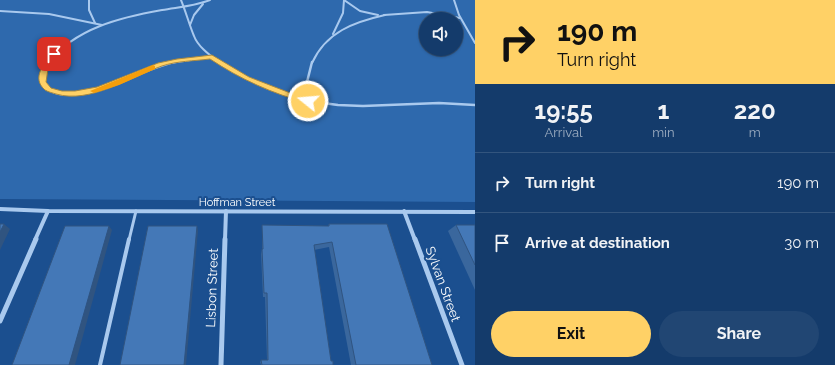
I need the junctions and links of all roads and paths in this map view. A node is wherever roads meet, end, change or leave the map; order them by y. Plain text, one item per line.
1 (89, 0) edge
2 (181, 0) edge
3 (210, 0) edge
4 (344, 0) edge
5 (454, 0) edge
6 (206, 2) junction
7 (183, 7) junction
8 (0, 11) edge
9 (458, 12) edge
10 (419, 13) edge
11 (385, 15) junction
12 (463, 22) edge
13 (95, 23) junction
14 (102, 25) junction
15 (190, 26) junction
16 (329, 38) junction
17 (475, 43) edge
18 (212, 57) junction
19 (308, 101) junction
20 (475, 105) edge
21 (0, 209) edge
22 (48, 211) junction
23 (136, 211) junction
24 (226, 211) junction
25 (404, 211) junction
26 (475, 212) edge
27 (0, 321) edge
28 (100, 365) edge
29 (221, 365) edge
30 (462, 365) edge

1 - 13 lane
2 - 7 lane
3 - 6 lane
4 - 11 lane
4 - 16 lane
5 - 9 lane
6 - 7 lane
6 - 15 lane
7 - 14 lane
7 - 15 lane
8 - 13 lane
10 - 11 lane
11 - 16 lane
12 - 17 lane
13 - 14 lane
14 - 18 lane
15 - 18 lane
16 - 19 lane
18 - 19 lane
19 - 20 lane
21 - 22 street, Hoffman Street
22 - 23 street, Hoffman Street
22 - 27 street
23 - 24 street, Hoffman Street
23 - 28 lane
24 - 25 street, Hoffman Street
24 - 29 street, Lisbon Street
25 - 26 street, Hoffman Street
25 - 30 street, Sylvan Street

